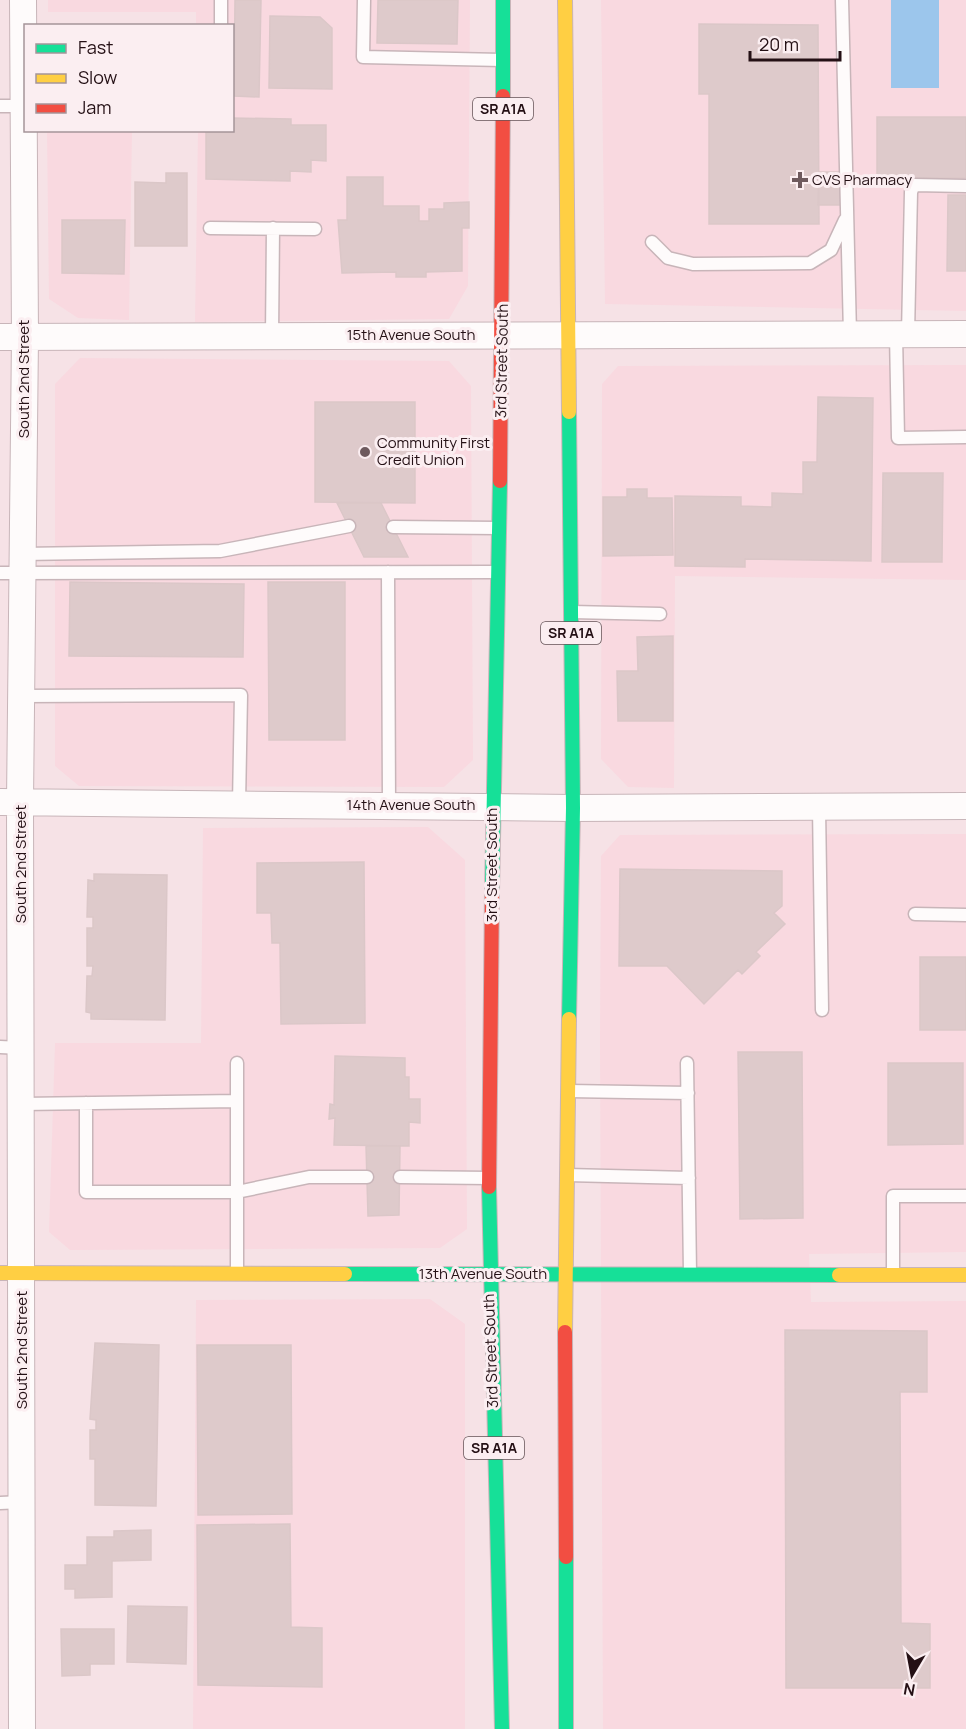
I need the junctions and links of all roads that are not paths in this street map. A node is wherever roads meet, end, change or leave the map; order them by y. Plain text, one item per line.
1 (23, 0) edge
2 (221, 0) edge
3 (364, 0) edge
4 (503, 0) edge
5 (565, 0) edge
6 (842, 0) edge
7 (221, 24) edge
8 (503, 60) junction
9 (12, 106) edge
10 (966, 186) edge
11 (847, 215) junction
12 (210, 228) dead end
13 (273, 228) junction
14 (315, 229) dead end
15 (652, 242) dead end
16 (850, 334) junction
17 (902, 334) junction
18 (966, 334) edge
19 (503, 335) junction
20 (568, 335) junction
21 (272, 336) junction
22 (12, 337) edge
23 (966, 438) edge
24 (349, 526) dead end
25 (393, 527) dead end
26 (499, 528) junction
27 (15, 566) edge
28 (388, 572) junction
29 (498, 572) junction
30 (571, 612) junction
31 (660, 614) dead end
32 (21, 696) junction
33 (10, 801) edge
34 (239, 804) junction
35 (388, 805) junction
36 (493, 806) junction
37 (966, 806) edge
38 (819, 807) junction
39 (573, 808) junction
40 (915, 914) dead end
41 (966, 915) edge
42 (822, 1010) dead end
43 (11, 1047) edge
44 (237, 1063) dead end
45 (687, 1063) dead end
46 (568, 1091) junction
47 (688, 1093) junction
48 (237, 1101) junction
49 (86, 1103) junction
50 (22, 1104) junction
51 (567, 1175) junction
52 (367, 1177) dead end
53 (400, 1177) dead end
54 (490, 1178) junction
55 (689, 1178) junction
56 (237, 1192) junction
57 (966, 1196) edge
58 (237, 1273) junction
59 (11, 1274) edge
60 (489, 1274) junction
61 (565, 1274) junction
62 (690, 1274) junction
63 (893, 1274) junction
64 (966, 1275) edge
65 (11, 1503) edge
66 (22, 1729) edge
67 (502, 1729) edge
68 (566, 1729) edge

1 - 9 street, South 2nd Street
2 - 7 lane
3 - 8 lane
4 - 8 main road, 3rd Street South / SR A1A
5 - 20 main road, SR A1A
6 - 11 lane
8 - 19 main road, 3rd Street South / SR A1A
9 - 22 street, South 2nd Street
10 - 17 lane
11 - 15 lane
11 - 16 lane
12 - 13 lane
13 - 14 lane
13 - 21 lane
16 - 17 street, 15th Avenue South
16 - 20 street, 15th Avenue South
17 - 18 street, 15th Avenue South
17 - 23 lane
19 - 20 street, 15th Avenue South
19 - 21 street, 15th Avenue South
19 - 26 main road, 3rd Street South / SR A1A
20 - 30 main road, SR A1A
21 - 22 street, 15th Avenue South
22 - 27 street, South 2nd Street
24 - 27 lane
25 - 26 lane
26 - 29 main road, 3rd Street South / SR A1A
27 - 28 lane
27 - 32 street, South 2nd Street
28 - 29 lane
28 - 35 lane
29 - 36 main road, 3rd Street South / SR A1A
30 - 31 lane
30 - 39 main road, SR A1A
32 - 33 street, South 2nd Street
32 - 34 lane
33 - 34 street, 14th Avenue South
33 - 43 street, South 2nd Street
34 - 35 street, 14th Avenue South
35 - 36 street, 14th Avenue South
36 - 39 street, 14th Avenue South
36 - 54 main road, 3rd Street South / SR A1A
37 - 38 street, 14th Avenue South
38 - 39 street, 14th Avenue South
38 - 42 lane
39 - 46 main road, SR A1A
40 - 41 lane
43 - 50 street, South 2nd Street
44 - 48 lane
45 - 47 lane
46 - 47 lane
46 - 51 main road, SR A1A
47 - 55 lane
48 - 49 lane
48 - 56 lane
49 - 50 lane
49 - 56 lane
50 - 59 street, South 2nd Street
51 - 55 lane
51 - 61 main road, SR A1A
52 - 56 lane
53 - 54 lane
54 - 60 main road, 3rd Street South / SR A1A
55 - 62 lane
56 - 58 lane
57 - 63 lane
58 - 59 main road, 13th Avenue South
58 - 60 main road, 13th Avenue South
59 - 65 street, South 2nd Street
60 - 61 main road, 13th Avenue South
60 - 67 main road, 3rd Street South / SR A1A
61 - 62 main road, 13th Avenue South
61 - 68 main road, SR A1A
62 - 63 main road, 13th Avenue South
63 - 64 main road, 13th Avenue South
65 - 66 street, South 2nd Street

